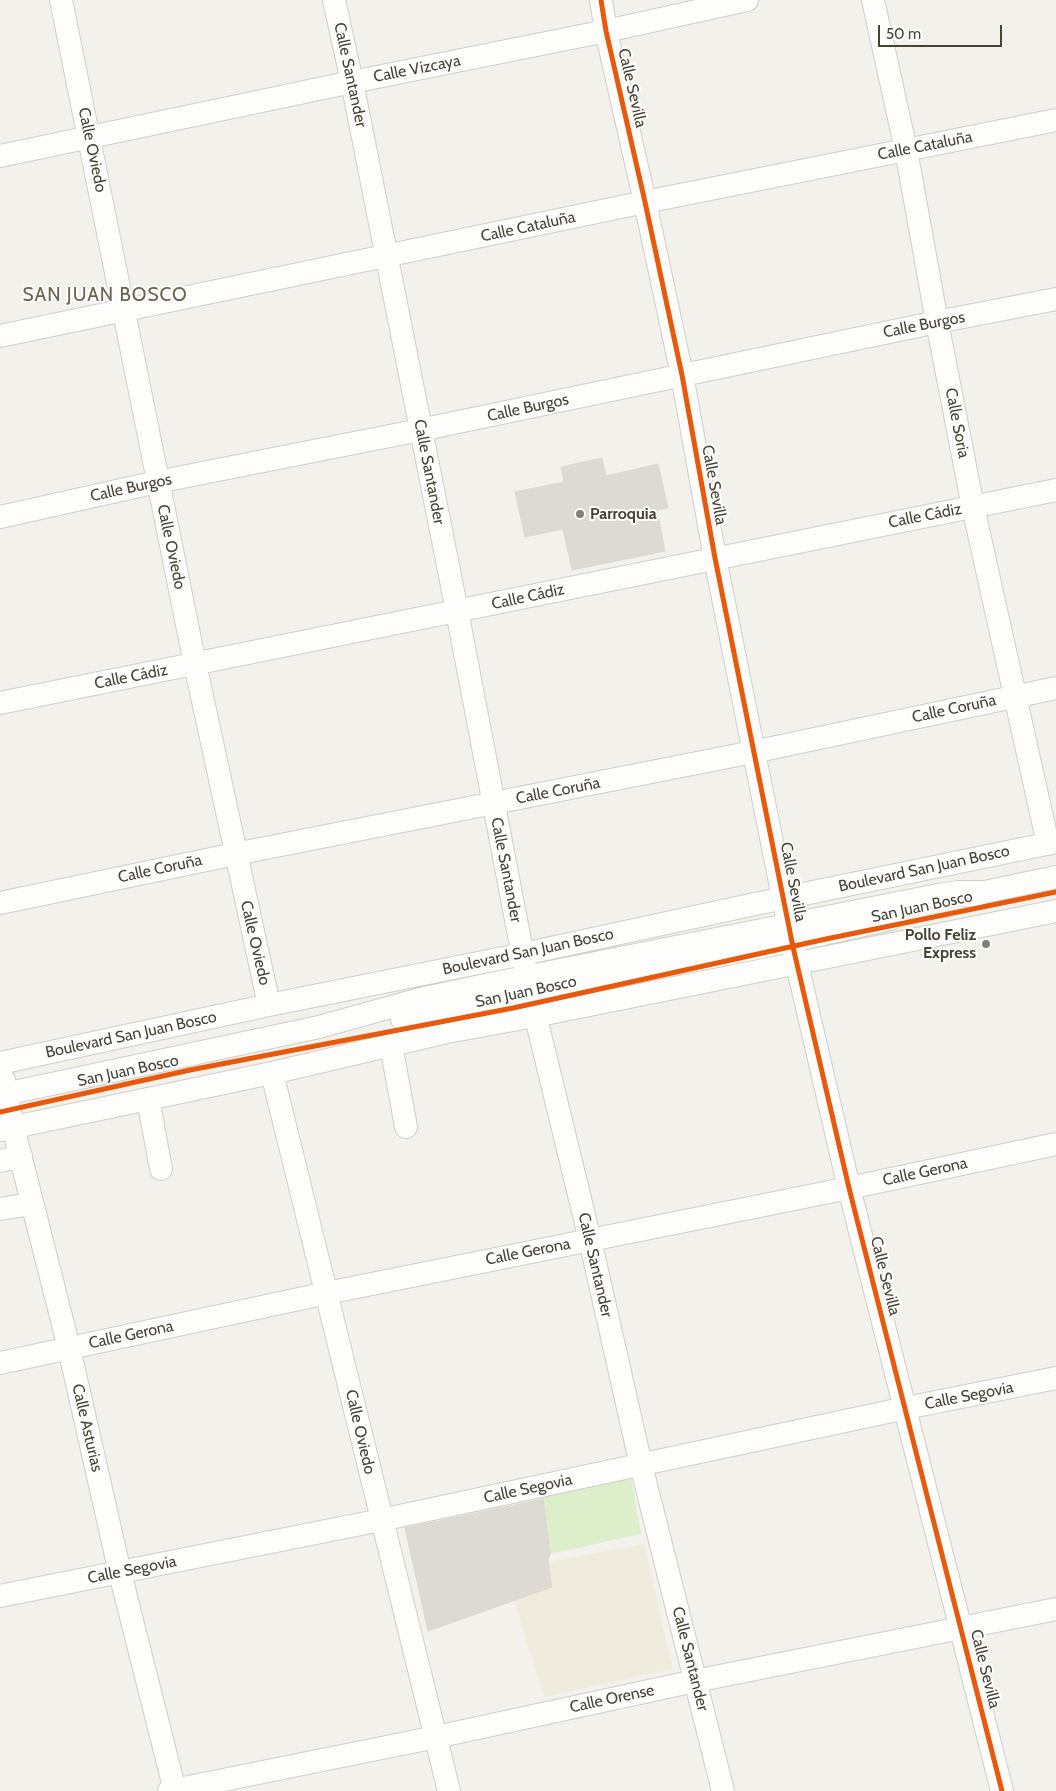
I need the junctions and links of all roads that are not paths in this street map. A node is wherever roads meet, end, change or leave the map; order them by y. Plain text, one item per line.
1 (61, 0) edge
2 (334, 0) edge
3 (601, 0) edge
4 (747, 0) edge
5 (873, 0) edge
6 (606, 31) junction
7 (352, 82) junction
8 (1056, 120) edge
9 (90, 138) junction
10 (906, 150) junction
11 (0, 156) edge
12 (645, 202) junction
13 (387, 257) junction
14 (1056, 299) edge
15 (124, 310) junction
16 (937, 322) junction
17 (0, 336) edge
18 (682, 375) junction
19 (420, 430) junction
20 (157, 482) junction
21 (1056, 490) edge
22 (974, 507) junction
23 (0, 517) edge
24 (715, 558) junction
25 (457, 611) junction
26 (194, 664) junction
27 (1056, 688) edge
28 (1016, 696) junction
29 (0, 703) edge
30 (753, 752) junction
31 (493, 804) junction
32 (1052, 843) edge
33 (235, 854) junction
34 (1056, 877) edge
35 (784, 898) junction
36 (0, 904) edge
37 (1056, 911) edge
38 (793, 943) junction
39 (523, 954) junction
40 (528, 985) junction
41 (269, 1005) junction
42 (535, 1016) junction
43 (391, 1045) junction
44 (0, 1063) edge
45 (272, 1073) junction
46 (3, 1095) edge
47 (148, 1099) junction
48 (406, 1126) dead end
49 (7, 1129) edge
50 (1056, 1144) edge
51 (10, 1159) edge
52 (161, 1168) dead end
53 (849, 1188) junction
54 (32, 1204) junction
55 (0, 1209) edge
56 (590, 1240) junction
57 (327, 1293) junction
58 (69, 1348) junction
59 (0, 1363) edge
60 (1056, 1378) edge
61 (906, 1408) junction
62 (641, 1465) junction
63 (381, 1520) junction
64 (120, 1573) junction
65 (0, 1596) edge
66 (1056, 1609) edge
67 (962, 1628) junction
68 (695, 1680) junction
69 (436, 1737) junction
70 (173, 1791) edge
71 (448, 1791) edge
72 (723, 1791) edge
73 (1002, 1791) edge

1 - 9 street, Calle Oviedo
2 - 7 street, Calle Santander
3 - 6 street, Calle Sevilla
4 - 6 street, Calle Vizcaya
5 - 10 street, Calle Soria
6 - 7 street, Calle Vizcaya
6 - 12 street, Calle Sevilla
7 - 9 street, Calle Vizcaya
7 - 13 street, Calle Santander
8 - 10 street, Calle Cataluña
9 - 11 street, Calle Vizcaya
9 - 15 street, Calle Oviedo
10 - 12 street, Calle Cataluña
10 - 16 street, Calle Soria
12 - 13 street, Calle Cataluña
12 - 18 street, Calle Sevilla
13 - 15 street, Calle Cataluña
13 - 19 street, Calle Santander
14 - 16 street, Calle Burgos
15 - 17 street, Calle Cataluña
15 - 20 street, Calle Oviedo
16 - 18 street, Calle Burgos
16 - 22 street, Calle Soria
18 - 19 street, Calle Burgos
18 - 24 street, Calle Sevilla
19 - 20 street, Calle Burgos
19 - 25 street, Calle Santander
20 - 23 street, Calle Burgos
20 - 26 street, Calle Oviedo
21 - 22 street, Calle Cádiz
22 - 24 street, Calle Cádiz
22 - 28 street, Calle Soria
24 - 25 street, Calle Cádiz
24 - 30 street, Calle Sevilla
25 - 26 street, Calle Cádiz
25 - 31 street, Calle Santander
26 - 29 street, Calle Cádiz
26 - 33 street, Calle Oviedo
27 - 28 street, Calle Coruña
28 - 30 street, Calle Coruña
28 - 32 street, Calle Soria
30 - 31 street, Calle Coruña
30 - 35 street, Calle Sevilla
31 - 33 street, Calle Coruña
31 - 39 street, Calle Santander
32 - 35 street, Boulevard San Juan Bosco
33 - 36 street, Calle Coruña
33 - 41 street, Calle Oviedo
34 - 38 street
35 - 38 street, Calle Sevilla
35 - 39 street, Boulevard San Juan Bosco
37 - 38 street
38 - 40 street
38 - 42 street
38 - 53 street, Calle Sevilla
39 - 40 street, Calle Santander
39 - 41 street, Boulevard San Juan Bosco
40 - 42 street, Calle Santander
40 - 46 street
41 - 44 street, Boulevard San Juan Bosco
42 - 43 street
42 - 56 street, Calle Santander
43 - 45 street
43 - 48 street
44 - 46 street, Calle Asturias
45 - 47 street
45 - 57 street, Calle Oviedo
46 - 49 street, Calle Asturias
47 - 49 street
47 - 52 street
49 - 51 street, Calle Asturias
50 - 53 street, Calle Gerona
51 - 54 street, Calle Asturias
53 - 56 street, Calle Gerona
53 - 61 street, Calle Sevilla
54 - 55 street
54 - 58 street, Calle Asturias
56 - 57 street, Calle Gerona
56 - 62 street, Calle Santander
57 - 58 street, Calle Gerona
57 - 63 street, Calle Oviedo
58 - 59 street, Calle Gerona
58 - 64 street, Calle Asturias
60 - 61 street, Calle Segovia
61 - 62 street, Calle Segovia
61 - 67 street, Calle Sevilla
62 - 63 street, Calle Segovia
62 - 68 street, Calle Santander
63 - 64 street, Calle Segovia
63 - 69 street, Calle Oviedo
64 - 65 street, Calle Segovia
64 - 70 street, Calle Asturias
66 - 67 street, Calle Orense
67 - 68 street, Calle Orense
67 - 73 street, Calle Sevilla
68 - 69 street, Calle Orense
68 - 72 street, Calle Santander
69 - 70 street, Calle Orense
69 - 71 street, Calle Oviedo

